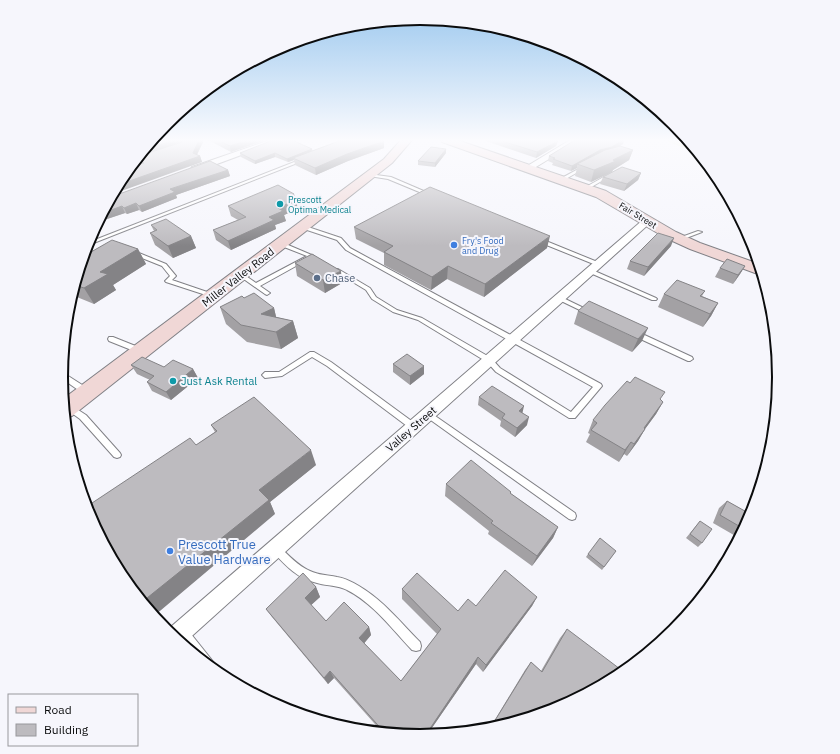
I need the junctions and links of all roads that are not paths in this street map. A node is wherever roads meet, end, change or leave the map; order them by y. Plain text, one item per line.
1 (265, 175) edge
2 (370, 175) edge
3 (371, 175) edge
4 (550, 175) edge
5 (569, 175) edge
6 (611, 175) edge
7 (562, 179) junction
8 (586, 188) junction
9 (436, 197) edge
10 (647, 221) junction
11 (303, 227) junction
12 (700, 232) dead end
13 (535, 238) edge
14 (679, 239) junction
15 (95, 242) edge
16 (280, 244) junction
17 (128, 251) edge
18 (311, 256) junction
19 (318, 260) edge
20 (754, 267) edge
21 (594, 268) junction
22 (336, 270) edge
23 (241, 275) junction
24 (256, 285) junction
25 (267, 293) dead end
26 (214, 296) junction
27 (560, 298) junction
28 (654, 299) dead end
29 (596, 315) edge
30 (632, 332) edge
31 (111, 339) dead end
32 (513, 339) junction
33 (142, 352) junction
34 (690, 359) dead end
35 (489, 360) junction
36 (265, 375) dead end
37 (68, 379) edge
38 (88, 393) junction
39 (70, 407) edge
40 (70, 410) edge
41 (428, 414) junction
42 (414, 427) junction
43 (117, 455) dead end
44 (572, 516) dead end
45 (275, 549) junction
46 (179, 633) edge
47 (416, 646) dead end

1 - 15 lane
2 - 11 main road, Miller Valley Road
3 - 9 lane
4 - 7 main road, Fair Street
5 - 7 lane
6 - 8 lane
7 - 8 main road, Fair Street
8 - 10 main road, Fair Street
10 - 14 main road, Fair Street
10 - 21 street, Valley Street
11 - 16 main road, Miller Valley Road
11 - 32 lane
12 - 14 lane
13 - 21 lane
14 - 20 main road, Fair Street
16 - 18 lane
16 - 23 main road, Miller Valley Road
17 - 26 lane
18 - 19 lane
18 - 24 lane
21 - 27 street, Valley Street
21 - 28 lane
22 - 35 lane
23 - 24 lane
23 - 26 main road, Miller Valley Road
24 - 25 lane
26 - 33 main road, Miller Valley Road
27 - 29 lane
27 - 32 street, Valley Street
30 - 34 lane
31 - 33 lane
32 - 35 street, Valley Street
32 - 35 lane
33 - 38 main road, Miller Valley Road
35 - 41 street, Valley Street
36 - 42 lane
37 - 38 lane
38 - 39 main road, Miller Valley Road
40 - 43 lane
41 - 42 street, Valley Street
41 - 44 lane
42 - 45 street, Valley Street
45 - 46 street, Valley Street
45 - 47 lane

